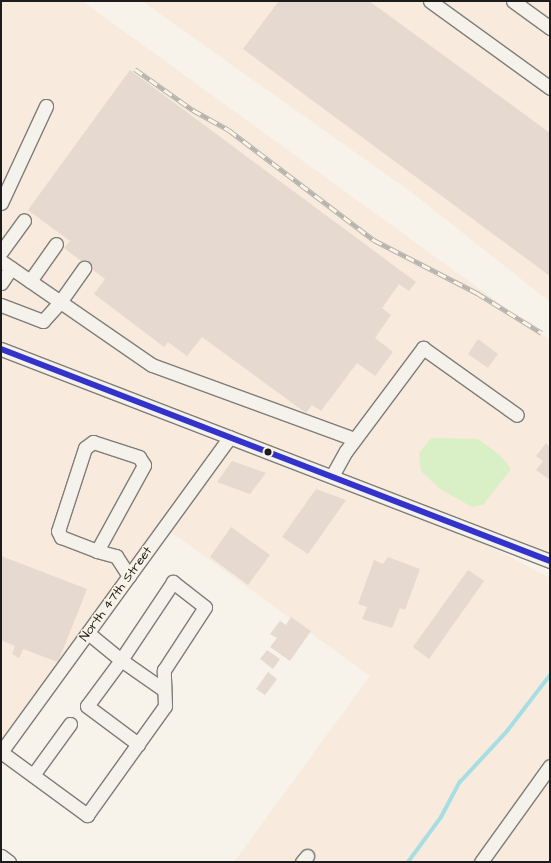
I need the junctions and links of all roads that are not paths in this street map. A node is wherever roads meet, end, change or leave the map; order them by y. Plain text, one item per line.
1 (430, 1) edge
2 (513, 1) edge
3 (550, 28) edge
4 (550, 88) edge
5 (46, 106) dead end
6 (1, 202) edge
7 (24, 220) dead end
8 (56, 244) dead end
9 (1, 252) edge
10 (6, 264) edge
11 (84, 268) dead end
12 (30, 281) junction
13 (1, 283) edge
14 (60, 302) junction
15 (1, 305) edge
16 (1, 349) edge
17 (517, 415) dead end
18 (230, 437) junction
19 (354, 439) junction
20 (332, 476) junction
21 (97, 550) junction
22 (550, 561) edge
23 (129, 576) junction
24 (88, 633) junction
25 (121, 660) junction
26 (164, 690) junction
27 (70, 724) dead end
28 (138, 744) junction
29 (1, 752) edge
30 (550, 766) edge
31 (33, 775) junction
32 (1, 856) edge
33 (9, 862) edge
34 (481, 862) edge

1 - 4 street
2 - 3 street
5 - 6 street
7 - 9 street
8 - 12 street
10 - 12 street
10 - 13 street
11 - 14 street
12 - 14 street
14 - 15 street
14 - 19 street
16 - 18 street
17 - 19 street
18 - 20 street
18 - 23 street, North 47th Street
19 - 20 street
20 - 22 street
21 - 21 street
21 - 23 street
23 - 24 street, North 47th Street
24 - 25 street
24 - 29 street, North 47th Street
25 - 26 street
25 - 26 street
25 - 28 street
26 - 28 street
27 - 31 street
28 - 31 street
29 - 31 street
30 - 34 street
32 - 33 street

